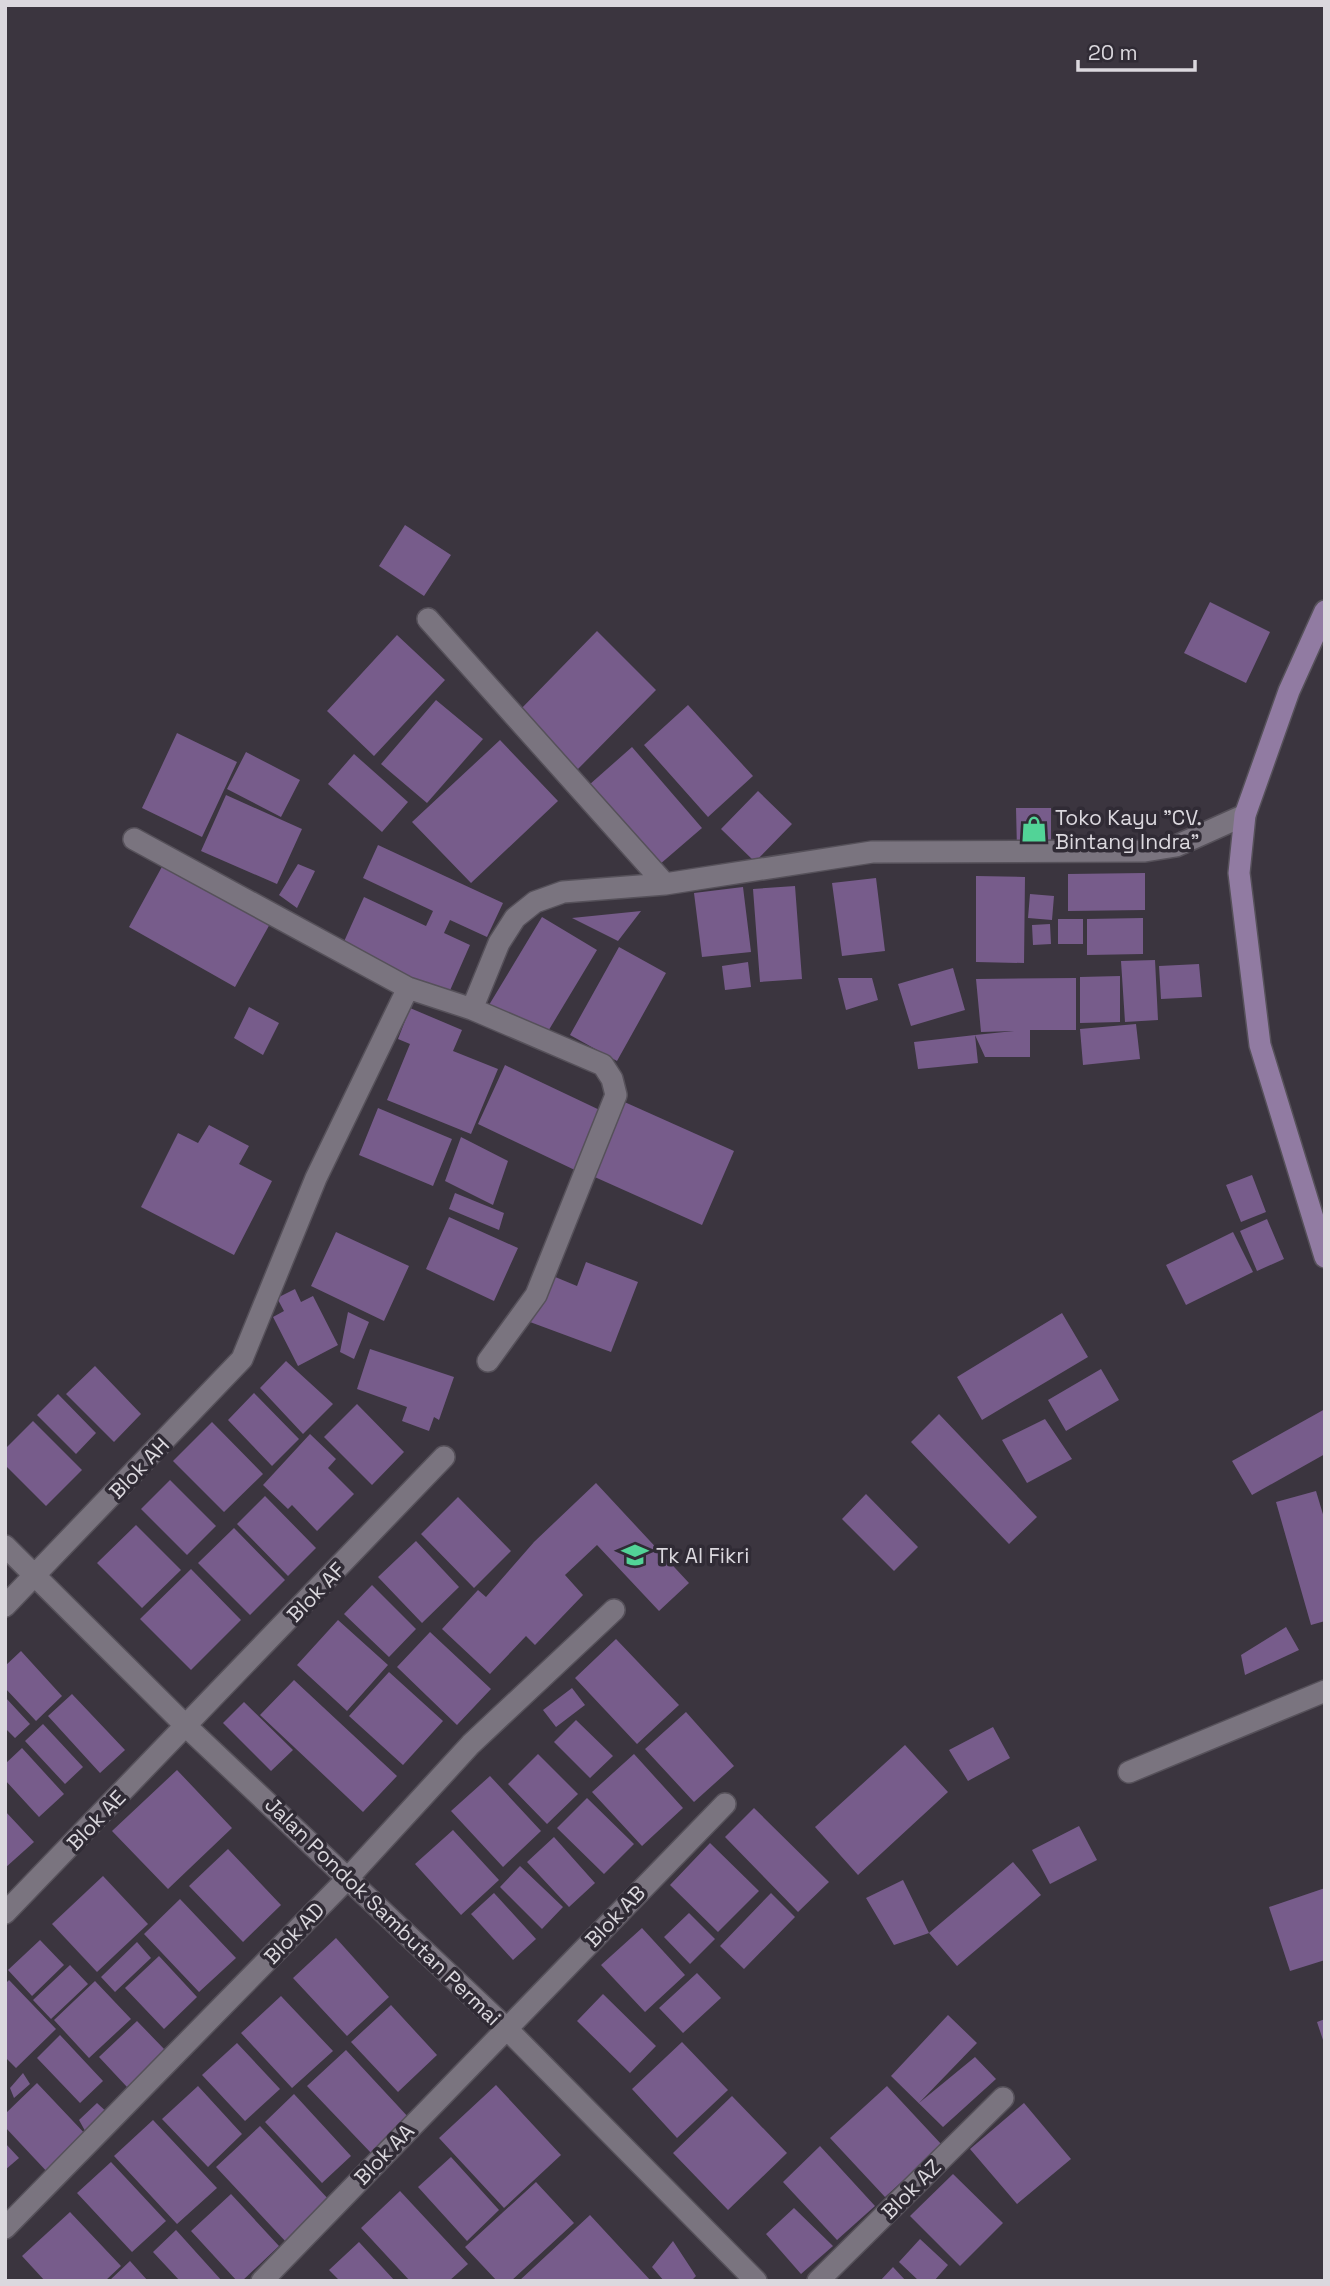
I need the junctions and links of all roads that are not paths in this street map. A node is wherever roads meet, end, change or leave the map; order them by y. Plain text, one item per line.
1 (1325, 611) edge
2 (428, 619) dead end
3 (1245, 816) junction
4 (134, 839) dead end
5 (665, 884) junction
6 (408, 988) junction
7 (472, 1009) junction
8 (1325, 1257) edge
9 (488, 1361) dead end
10 (444, 1458) dead end
11 (5, 1546) edge
12 (36, 1576) junction
13 (5, 1606) edge
14 (614, 1610) dead end
15 (1325, 1691) edge
16 (187, 1727) junction
17 (1129, 1772) dead end
18 (725, 1804) dead end
19 (348, 1878) junction
20 (5, 1913) edge
21 (506, 2028) junction
22 (1003, 2098) dead end
23 (5, 2228) edge
24 (262, 2281) edge
25 (756, 2281) edge
26 (818, 2281) edge

1 - 3 main road
2 - 5 street
3 - 5 street
3 - 8 main road
4 - 6 street
5 - 7 street
6 - 7 street
6 - 12 street, Blok AH
7 - 9 street
10 - 16 street, Blok AF
11 - 12 street, Jalan Pondok Sambutan Permai
12 - 13 street, Blok AH
12 - 16 street, Jalan Pondok Sambutan Permai
14 - 19 street, Blok AD
15 - 17 street
16 - 19 street, Jalan Pondok Sambutan Permai
16 - 20 street, Blok AE
18 - 21 street, Blok AB
19 - 21 street, Jalan Pondok Sambutan Permai
19 - 23 street, Blok AD
21 - 24 street, Blok AA
21 - 25 street, Jalan Pondok Sambutan Permai
22 - 26 street, Blok AZ

